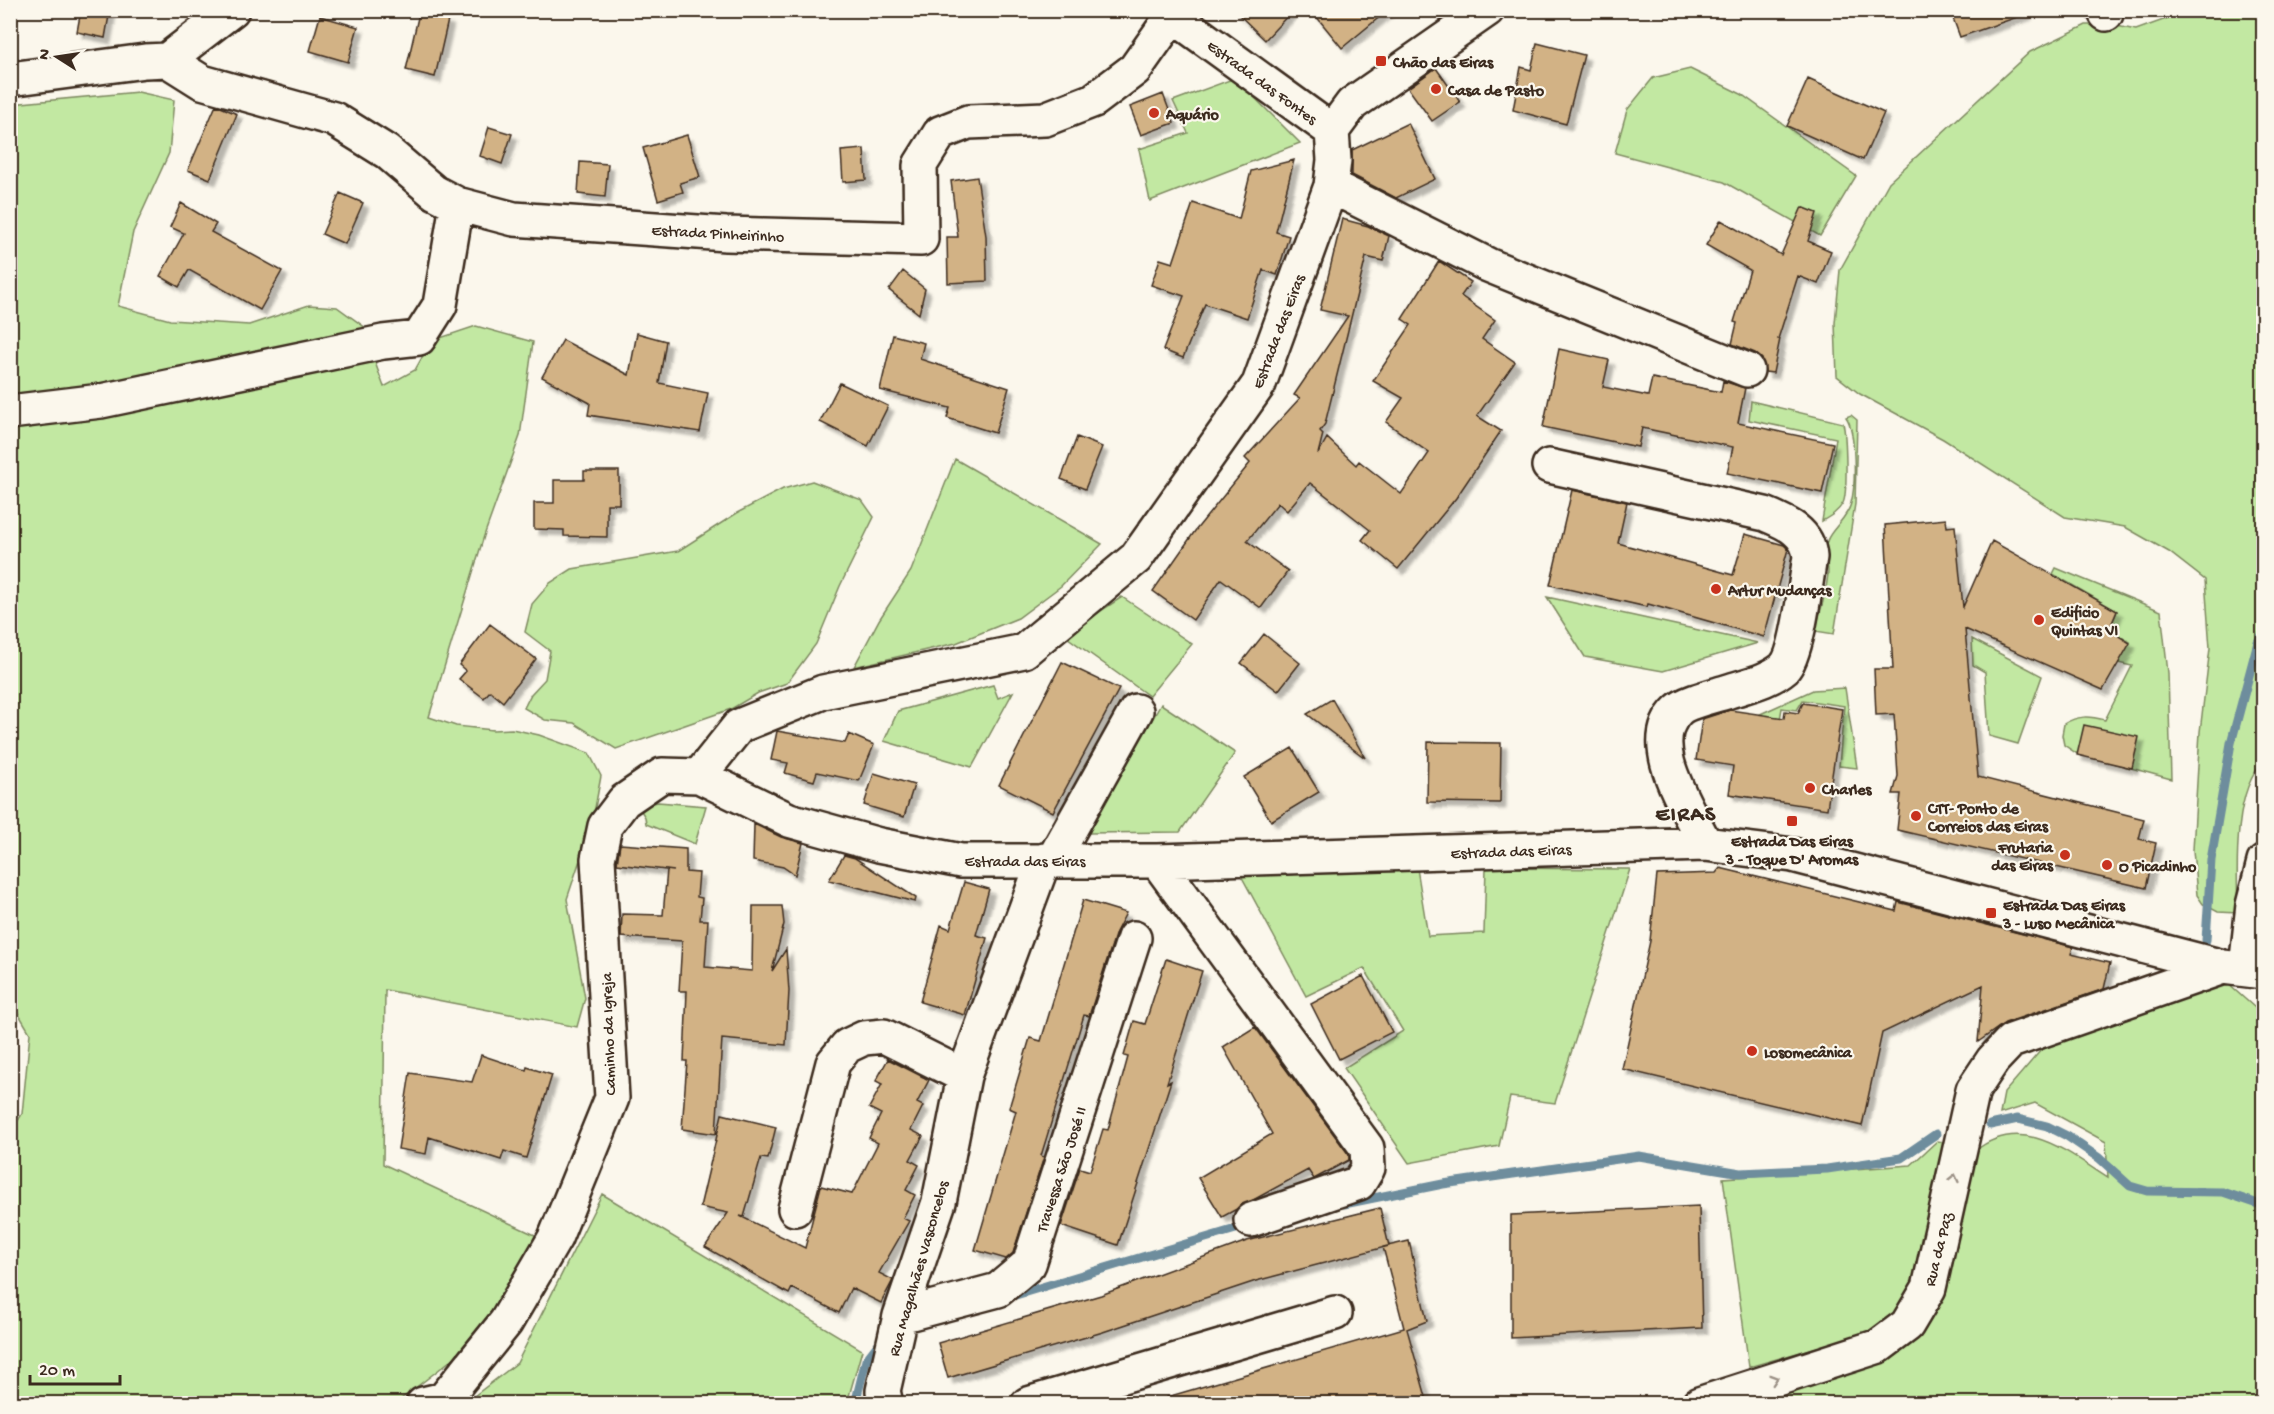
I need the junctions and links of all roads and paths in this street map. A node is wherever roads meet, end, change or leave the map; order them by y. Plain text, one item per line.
1 (232, 10) edge
2 (1487, 10) edge
3 (1169, 13) edge
4 (167, 60) junction
5 (10, 79) edge
6 (1332, 130) junction
7 (1331, 186) junction
8 (457, 204) junction
9 (1747, 370) dead end
10 (10, 412) edge
11 (1549, 466) dead end
12 (1136, 711) dead end
13 (699, 776) junction
14 (1706, 844) junction
15 (1048, 860) junction
16 (1157, 861) junction
17 (2264, 862) edge
18 (1134, 938) dead end
19 (2244, 969) edge
20 (964, 1076) junction
21 (795, 1209) dead end
22 (1251, 1220) dead end
23 (1335, 1313) dead end
24 (900, 1316) junction
25 (423, 1404) edge
26 (886, 1404) edge
27 (1028, 1404) edge
28 (1699, 1404) edge

1 - 4 street
2 - 6 street
3 - 6 street, Estrada das Fontes
3 - 8 street, Estrada Pinheirinho
4 - 5 street
4 - 8 street, Estrada Pinheirinho
6 - 7 street, Estrada das Eiras
7 - 9 street
7 - 13 street, Estrada das Eiras
8 - 10 street
11 - 14 street
12 - 15 street, Rua Magalhães Vasconcelos
13 - 15 street, Estrada das Eiras
13 - 25 street, Caminho da Igreja
14 - 16 street, Estrada das Eiras
14 - 19 street, Estrada das Eiras
15 - 16 street, Estrada das Eiras
15 - 20 street, Rua Magalhães Vasconcelos
16 - 22 street
17 - 19 street
18 - 24 street, Travessa São José II
28 -> 19 street, Rua da Paz
20 - 21 street
20 - 24 street, Rua Magalhães Vasconcelos
23 - 27 street
24 - 26 street, Rua Magalhães Vasconcelos

